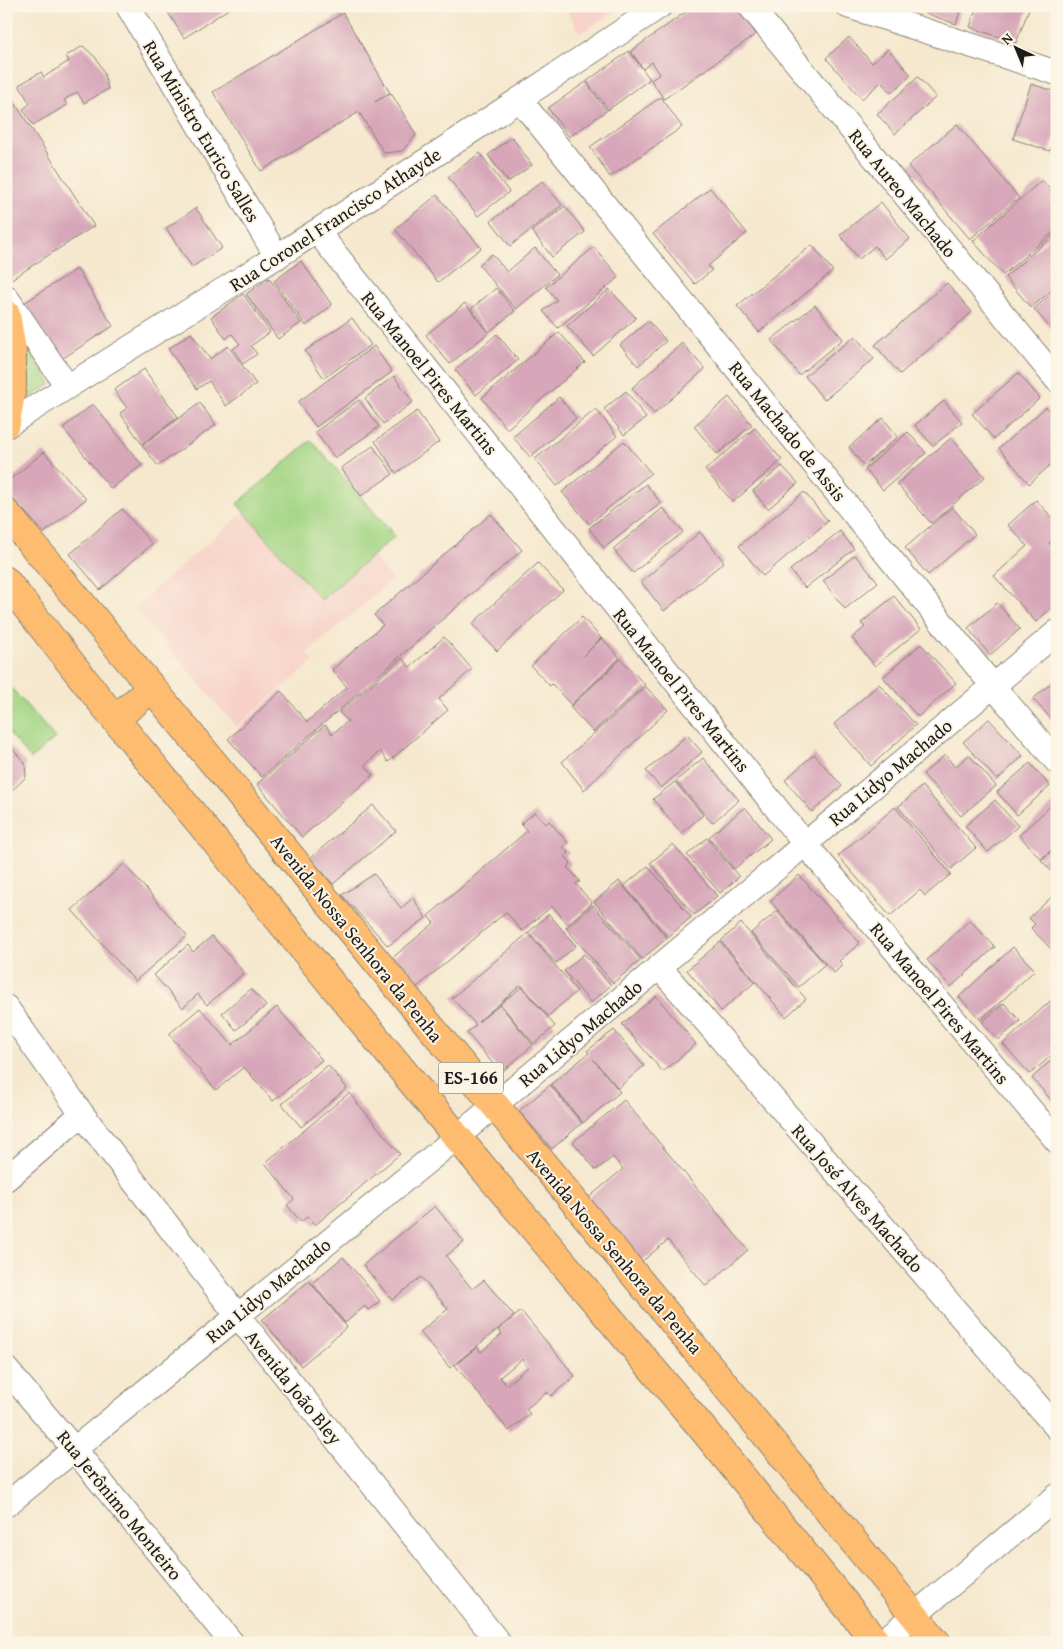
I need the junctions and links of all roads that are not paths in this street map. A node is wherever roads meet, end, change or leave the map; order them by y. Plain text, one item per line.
1 (128, 6) edge
2 (660, 6) edge
3 (750, 6) edge
4 (848, 6) edge
5 (1057, 73) edge
6 (520, 100) junction
7 (317, 231) junction
8 (277, 257) junction
9 (6, 297) edge
10 (6, 314) edge
11 (1057, 380) edge
12 (67, 386) junction
13 (6, 424) edge
14 (6, 513) edge
15 (6, 581) edge
16 (1057, 632) edge
17 (993, 686) junction
18 (152, 688) junction
19 (115, 719) junction
20 (1057, 762) edge
21 (805, 844) junction
22 (659, 967) junction
23 (6, 1007) edge
24 (494, 1106) junction
25 (82, 1114) junction
26 (457, 1137) junction
27 (1057, 1141) edge
28 (6, 1180) edge
29 (237, 1315) junction
30 (6, 1369) edge
31 (1057, 1428) edge
32 (74, 1449) junction
33 (1057, 1496) edge
34 (6, 1505) edge
35 (915, 1616) junction
36 (232, 1643) edge
37 (499, 1643) edge
38 (879, 1643) edge
39 (937, 1643) edge

1 - 8 street, Rua Ministro Eurico Salles
2 - 6 street, Rua Coronel Francisco Athayde
3 - 11 street, Rua Aureo Machado
4 - 5 street
6 - 7 street, Rua Coronel Francisco Athayde
6 - 17 street, Rua Machado de Assis
7 - 8 street, Rua Coronel Francisco Athayde
7 - 21 street, Rua Manoel Pires Martins
8 - 12 street, Rua Coronel Francisco Athayde
9 - 12 street
10 - 13 main road
12 - 13 street, Rua Coronel Francisco Athayde
14 - 18 main road, Avenida Nossa Senhora da Penha / ES-166
15 - 19 main road, ES-166
16 - 17 street, Rua Lidyo Machado
17 - 20 street, Rua Machado de Assis
17 - 21 street, Rua Lidyo Machado
18 - 19 main road
18 - 24 main road, Avenida Nossa Senhora da Penha / ES-166
19 - 26 main road, ES-166
21 - 22 street, Rua Lidyo Machado
21 - 27 street, Rua Manoel Pires Martins
22 - 24 street, Rua Lidyo Machado
22 - 31 street, Rua José Alves Machado
23 - 25 street, Avenida João Bley
24 - 26 street, Rua Lidyo Machado
24 - 35 main road, Avenida Nossa Senhora da Penha / ES-166
25 - 28 street
25 - 29 street, Avenida João Bley
26 - 29 street, Rua Lidyo Machado
26 - 38 main road, ES-166
29 - 32 street, Rua Lidyo Machado
29 - 37 street, Avenida João Bley
30 - 32 street, Rua Jerônimo Monteiro
32 - 34 street, Rua Lidyo Machado
32 - 36 street, Rua Jerônimo Monteiro
33 - 35 street
35 - 38 street
35 - 39 main road, Avenida Nossa Senhora da Penha / ES-166

